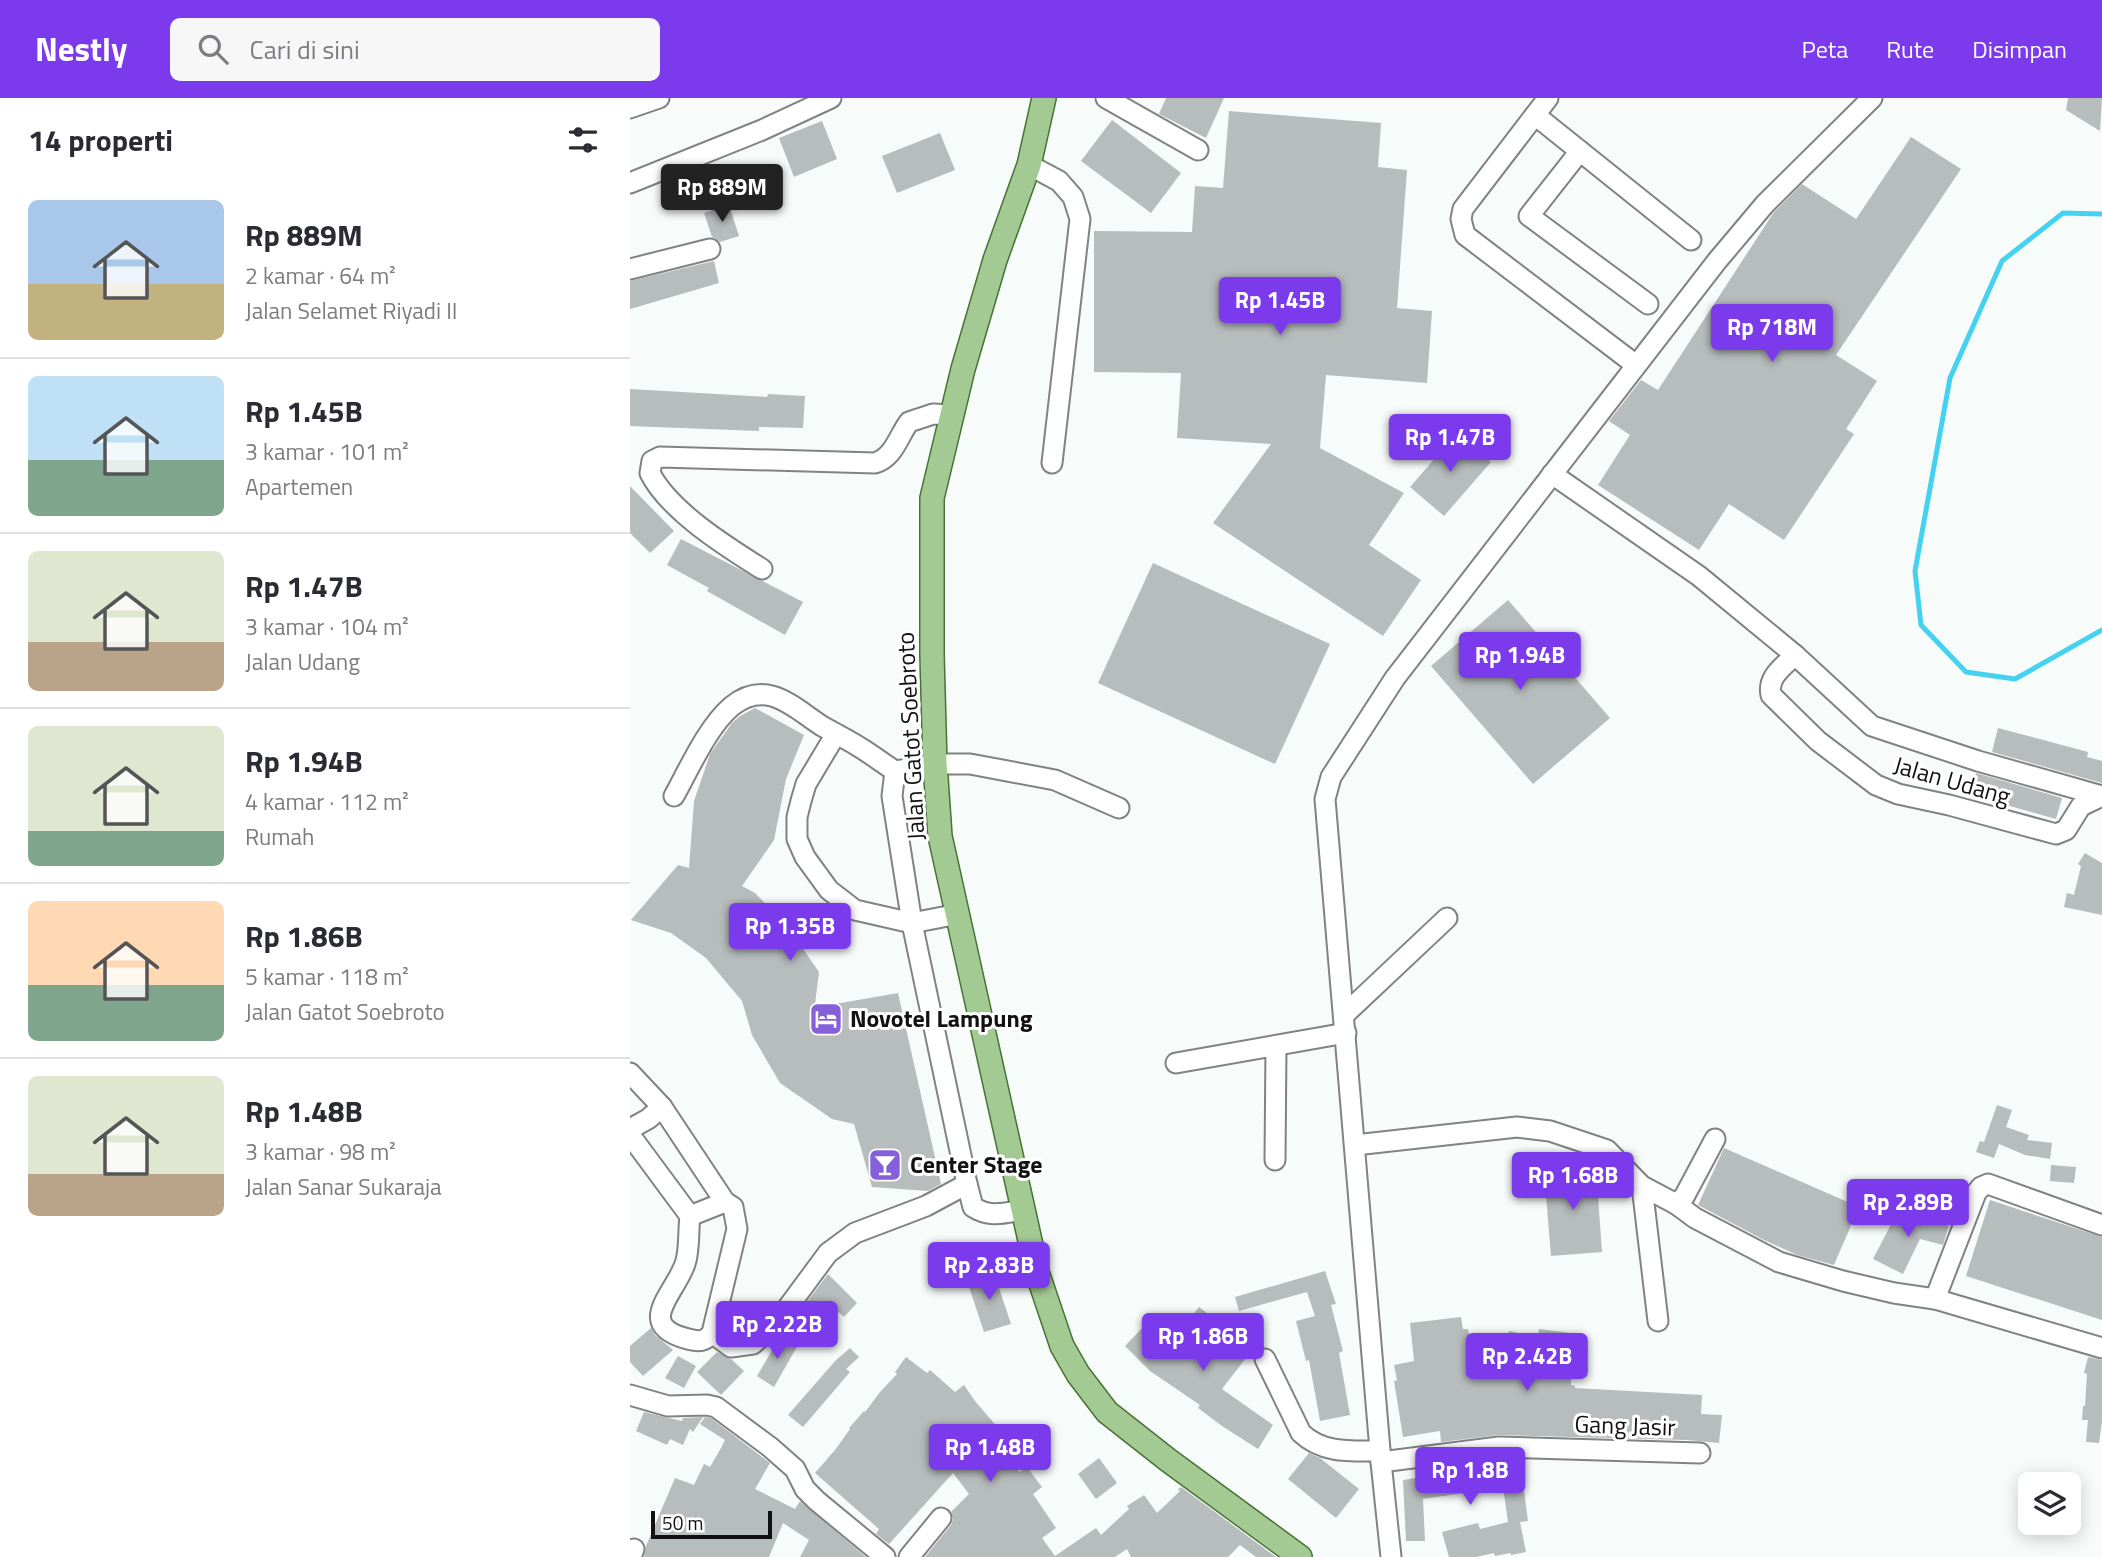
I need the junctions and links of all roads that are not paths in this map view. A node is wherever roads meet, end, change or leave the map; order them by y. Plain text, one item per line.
1 (659, 98) edge
2 (831, 98) edge
3 (1044, 98) edge
4 (1106, 98) edge
5 (1548, 98) edge
6 (1872, 98) edge
7 (630, 108) edge
8 (1535, 115) junction
9 (1198, 150) dead end
10 (1580, 151) junction
11 (1029, 165) junction
12 (630, 183) edge
13 (1691, 240) dead end
14 (710, 249) dead end
15 (630, 269) edge
16 (1648, 304) dead end
17 (1636, 365) junction
18 (951, 415) junction
19 (1052, 463) dead end
20 (1552, 474) junction
21 (762, 569) dead end
22 (1795, 655) junction
23 (836, 734) junction
24 (935, 764) junction
25 (895, 771) junction
26 (674, 796) dead end
27 (2102, 796) edge
28 (1119, 808) dead end
29 (958, 914) junction
30 (1447, 918) dead end
31 (912, 923) junction
32 (1345, 1024) junction
33 (1276, 1046) junction
34 (1176, 1063) dead end
35 (630, 1073) edge
36 (662, 1107) junction
37 (630, 1129) edge
38 (630, 1135) edge
39 (1715, 1139) dead end
40 (1355, 1145) junction
41 (1275, 1160) dead end
42 (967, 1184) junction
43 (1642, 1186) junction
44 (725, 1202) junction
45 (1676, 1204) junction
46 (1023, 1210) junction
47 (690, 1216) junction
48 (2102, 1225) edge
49 (1935, 1299) junction
50 (1658, 1321) dead end
51 (712, 1333) junction
52 (2102, 1348) edge
53 (1265, 1359) dead end
54 (630, 1395) edge
55 (1700, 1453) dead end
56 (1381, 1457) junction
57 (941, 1518) dead end
58 (885, 1557) edge
59 (909, 1557) edge
60 (1300, 1557) edge
61 (1391, 1557) edge

1 - 7 street
2 - 12 street
3 - 11 main road, Jalan Gatot Soebroto
4 - 9 street
5 - 8 street
6 - 17 street
8 - 10 street
8 - 17 street
10 - 13 street
10 - 16 street
11 - 18 main road, Jalan Gatot Soebroto
11 - 19 street
14 - 15 street
17 - 20 street
18 - 21 street
18 - 24 main road, Jalan Gatot Soebroto
20 - 22 street, Jalan Udang
20 - 32 street
22 - 27 street, Jalan Udang
22 - 27 street, Jalan Udang
23 - 25 street
23 - 26 street
23 - 31 street
24 - 25 street
24 - 28 street
24 - 29 main road, Jalan Gatot Soebroto
25 - 31 street
29 - 31 street
29 - 46 main road, Jalan Gatot Soebroto
30 - 32 street
31 - 42 street
32 - 33 street
32 - 40 street
33 - 34 street
33 - 41 street
35 - 36 street
36 - 37 street
36 - 44 street
38 - 47 street
39 - 45 street
40 - 43 street
40 - 56 street
42 - 46 street
42 - 51 street
43 - 45 street
43 - 50 street
44 - 47 street
44 - 51 street
45 - 49 street
46 - 60 main road, Jalan Gatot Soebroto
47 - 51 street
48 - 49 street
49 - 52 street
53 - 56 street, Gang Jasir
54 - 58 street
55 - 56 street, Gang Jasir
56 - 61 street
57 - 59 street

